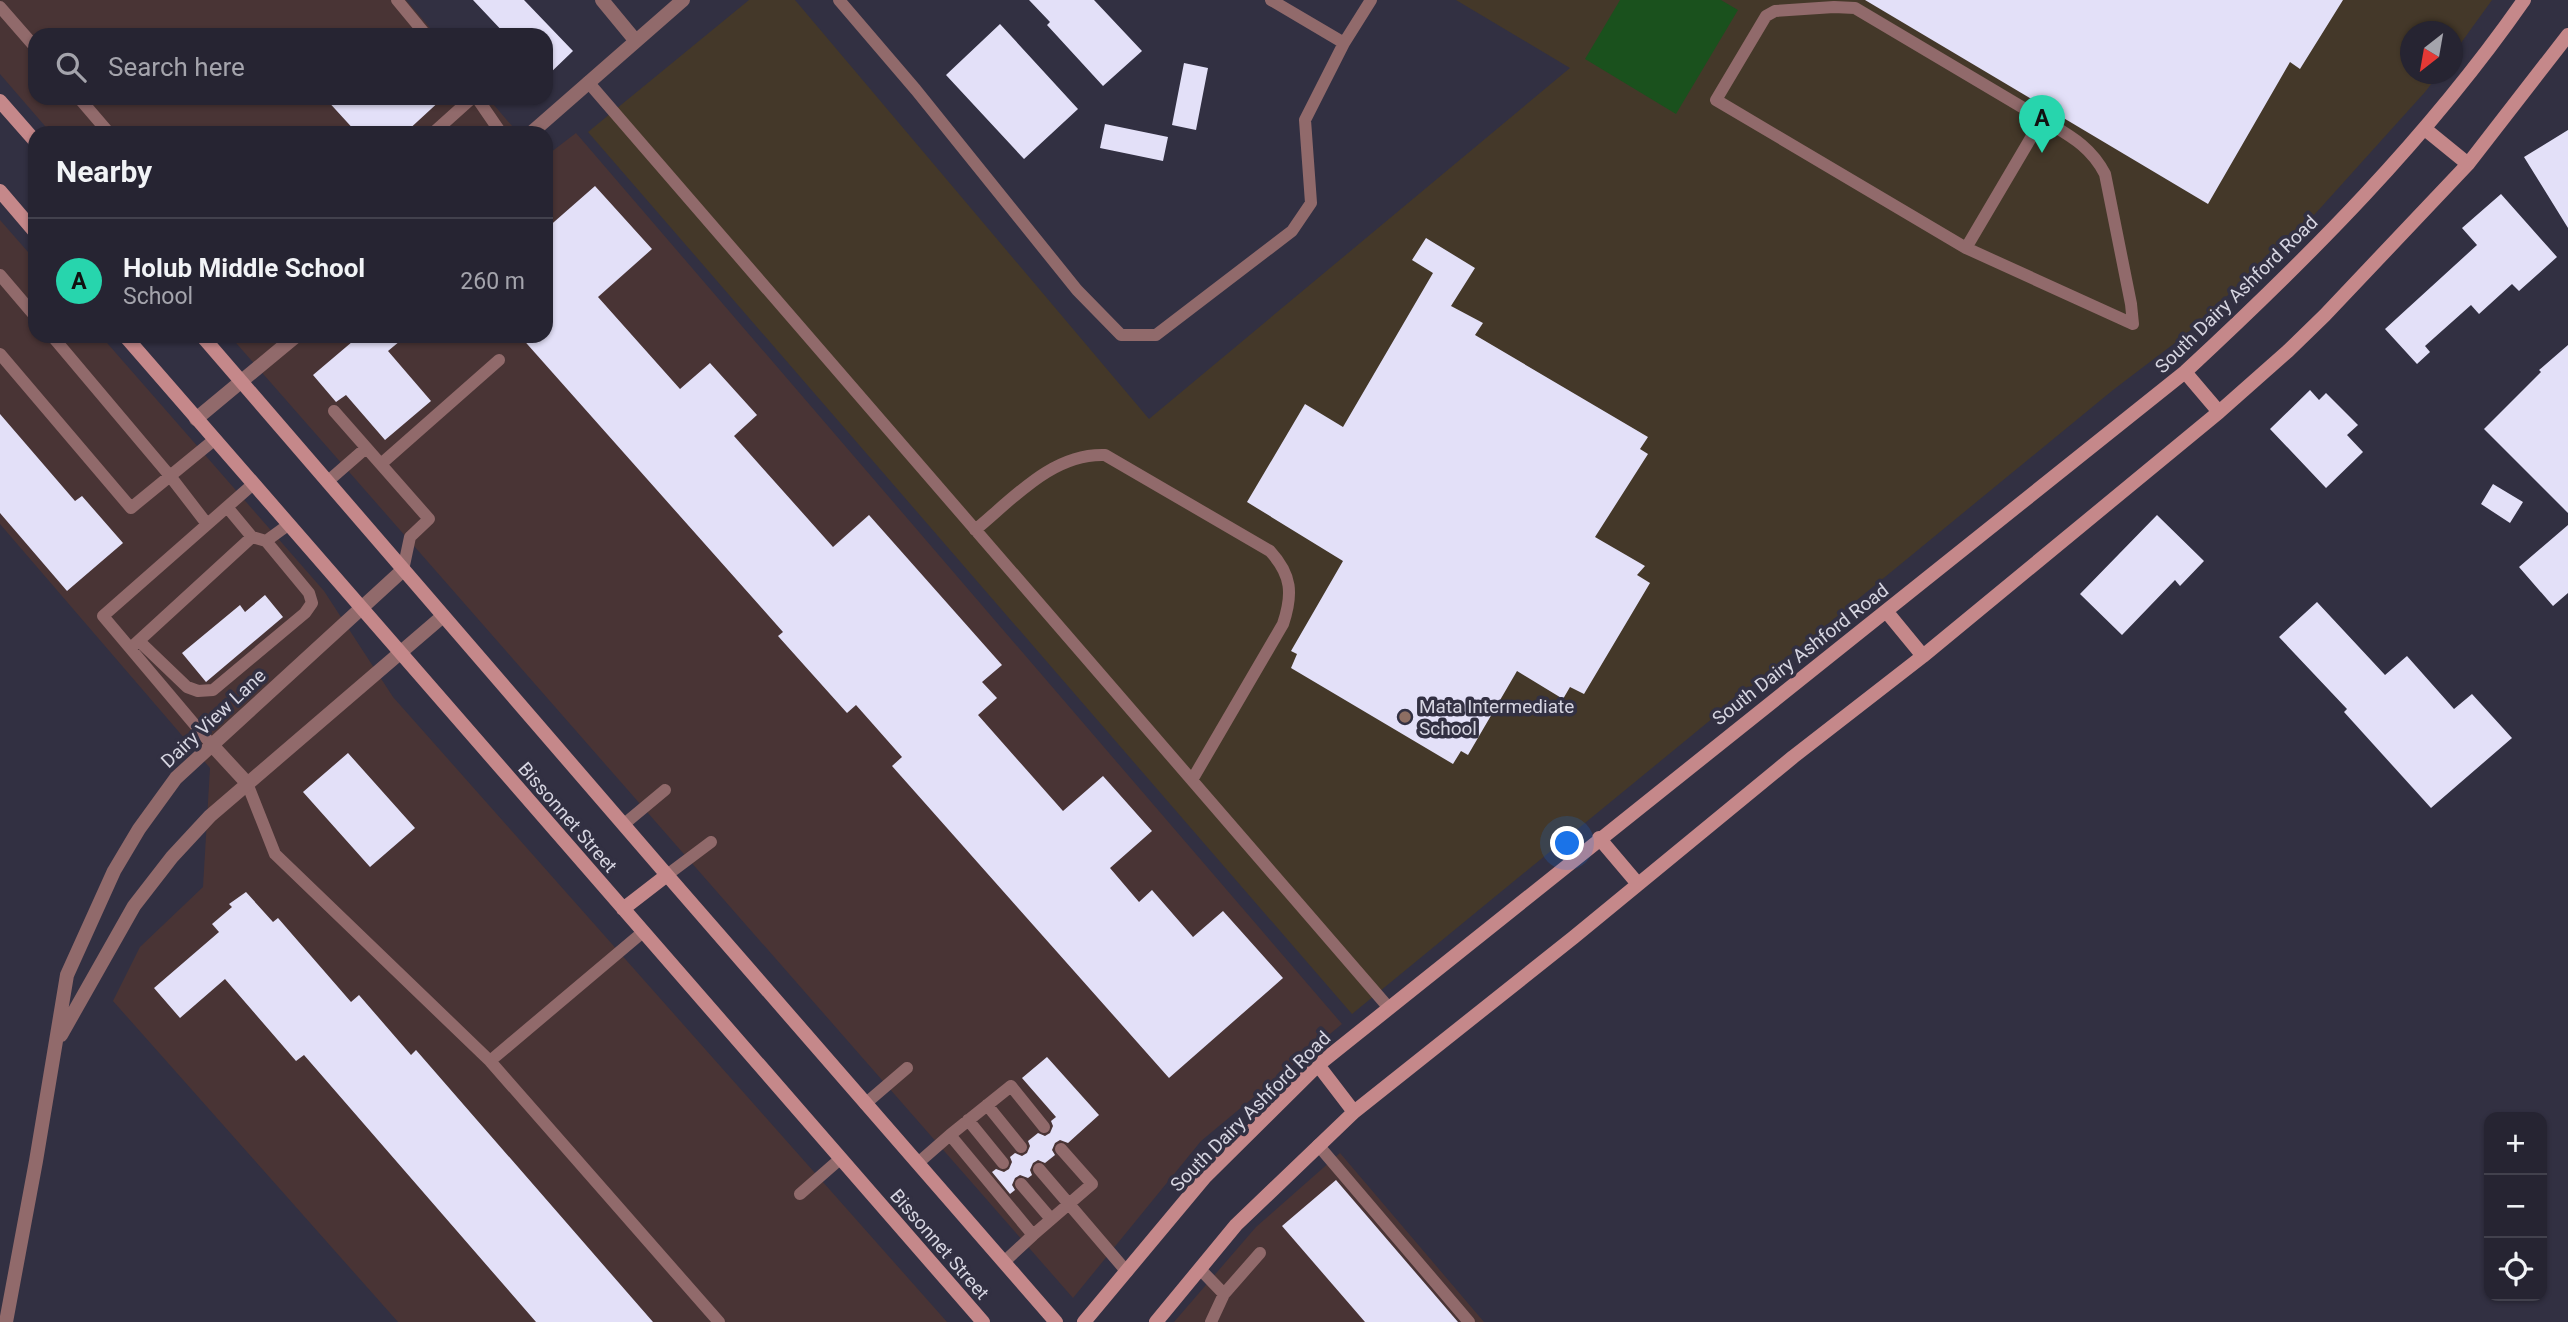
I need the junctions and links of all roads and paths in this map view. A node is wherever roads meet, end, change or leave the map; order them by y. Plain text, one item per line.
1 (397, 0) edge
2 (601, 0) edge
3 (683, 0) edge
4 (839, 0) edge
5 (1271, 0) edge
6 (1371, 0) edge
7 (2524, 0) edge
8 (0, 7) edge
9 (420, 28) edge
10 (2568, 34) edge
11 (28, 39) edge
12 (635, 40) junction
13 (1344, 43) junction
14 (588, 82) junction
15 (0, 101) edge
16 (85, 105) edge
17 (467, 105) edge
18 (480, 105) edge
19 (2042, 119) junction
20 (103, 126) edge
21 (441, 126) edge
22 (496, 126) edge
23 (539, 126) edge
24 (2425, 129) junction
25 (28, 133) edge
26 (2468, 164) junction
27 (0, 191) edge
28 (28, 224) edge
29 (1966, 248) junction
30 (0, 275) edge
31 (28, 308) edge
32 (58, 343) edge
33 (131, 343) edge
34 (208, 343) edge
35 (288, 343) edge
36 (0, 354) edge
37 (499, 360) dead end
38 (2185, 372) junction
39 (241, 382) junction
40 (334, 411) dead end
41 (2219, 412) junction
42 (196, 419) junction
43 (214, 440) junction
44 (366, 447) junction
45 (381, 464) junction
46 (170, 476) junction
47 (327, 482) junction
48 (252, 485) junction
49 (227, 506) junction
50 (207, 524) junction
51 (288, 525) junction
52 (975, 530) junction
53 (252, 537) junction
54 (266, 541) junction
55 (403, 570) junction
56 (361, 608) junction
57 (1886, 611) junction
58 (443, 616) junction
59 (134, 645) junction
60 (400, 652) junction
61 (1923, 656) junction
62 (211, 744) junction
63 (1192, 780) junction
64 (247, 783) junction
65 (665, 790) dead end
66 (623, 825) junction
67 (1599, 838) junction
68 (711, 842) dead end
69 (667, 876) junction
70 (1638, 884) junction
71 (624, 909) junction
72 (643, 932) junction
73 (1389, 1008) junction
74 (55, 1046) junction
75 (490, 1061) junction
76 (1318, 1065) junction
77 (906, 1069) dead end
78 (865, 1104) junction
79 (987, 1105) junction
80 (1354, 1112) junction
81 (968, 1120) junction
82 (1044, 1127) dead end
83 (950, 1135) junction
84 (1318, 1145) junction
85 (1021, 1147) dead end
86 (1061, 1149) dead end
87 (841, 1159) junction
88 (1003, 1163) dead end
89 (918, 1164) junction
90 (1039, 1169) dead end
91 (1021, 1184) dead end
92 (800, 1195) dead end
93 (1069, 1204) junction
94 (1051, 1219) junction
95 (1033, 1235) junction
96 (1260, 1253) dead end
97 (1004, 1262) junction
98 (1200, 1269) junction
99 (1127, 1272) junction
100 (1224, 1294) junction
101 (6, 1322) edge
102 (719, 1322) edge
103 (983, 1322) edge
104 (1056, 1322) edge
105 (1084, 1322) edge
106 (1157, 1322) edge
107 (1211, 1322) edge
108 (1469, 1322) edge

1 - 9 lane
2 - 12 street
3 - 12 street
4 - 13 lane
5 - 13 lane
6 - 13 lane
7 - 24 main road, South Dairy Ashford Road
8 - 11 lane
10 - 26 main road
12 - 14 street
14 - 23 street
14 - 52 lane
15 - 25 main road
16 - 20 lane
17 - 21 lane
18 - 22 lane
19 - 29 lane
19 - 29 lane
19 - 29 lane
24 - 26 main road
24 - 38 main road, South Dairy Ashford Road
26 - 41 main road
27 - 28 main road
30 - 31 lane
32 - 46 lane
33 - 42 main road, Bissonnet Street
34 - 39 main road, Bissonnet Street
35 - 39 street
36 - 46 lane
37 - 45 lane
38 - 41 main road
38 - 57 main road, South Dairy Ashford Road
39 - 42 street
39 - 47 main road, Bissonnet Street
40 - 44 lane
41 - 61 main road
42 - 43 main road, Bissonnet Street
43 - 46 lane
43 - 48 main road, Bissonnet Street
44 - 45 lane
44 - 47 lane
45 - 55 lane
46 - 50 lane
47 - 55 main road, Bissonnet Street
48 - 49 lane
48 - 51 main road, Bissonnet Street
49 - 50 lane
49 - 53 lane
50 - 59 lane
51 - 54 lane
51 - 56 main road, Bissonnet Street
52 - 63 lane
52 - 63 lane
53 - 54 lane
53 - 59 lane
54 - 59 lane
55 - 56 street, Dairy View Lane
55 - 58 main road, Bissonnet Street
56 - 60 main road, Bissonnet Street
56 - 62 street, Dairy View Lane
57 - 61 main road
57 - 67 main road, South Dairy Ashford Road
58 - 60 street, Dairy View Lane
58 - 66 main road, Bissonnet Street
59 - 62 lane
60 - 64 street, Dairy View Lane
60 - 71 main road, Bissonnet Street
61 - 70 main road
62 - 64 street
62 - 74 street, Dairy View Lane
63 - 73 lane
64 - 74 street, Dairy View Lane
64 - 75 lane
65 - 66 lane
66 - 69 main road, Bissonnet Street
67 - 70 main road
67 - 73 main road, South Dairy Ashford Road
68 - 69 lane
69 - 71 main road
69 - 78 main road, Bissonnet Street
70 - 80 main road
71 - 72 main road, Bissonnet Street
72 - 75 lane
72 - 87 main road, Bissonnet Street
73 - 76 main road, South Dairy Ashford Road
74 - 101 street, Dairy View Lane
75 - 102 lane
76 - 80 main road
76 - 99 main road, South Dairy Ashford Road
77 - 78 lane
78 - 89 main road, Bissonnet Street
79 - 81 lane
79 - 82 lane
79 - 85 lane
80 - 84 main road
81 - 83 lane
81 - 88 lane
83 - 89 lane
83 - 95 lane
84 - 98 main road
84 - 108 lane
86 - 93 lane
87 - 92 lane
87 - 103 main road, Bissonnet Street
89 - 97 main road, Bissonnet Street
90 - 93 lane
91 - 94 lane
93 - 94 lane
93 - 99 lane
94 - 95 lane
95 - 97 lane
96 - 100 lane
97 - 104 main road, Bissonnet Street
98 - 100 lane
98 - 106 main road
99 - 105 main road, South Dairy Ashford Road
100 - 107 lane

